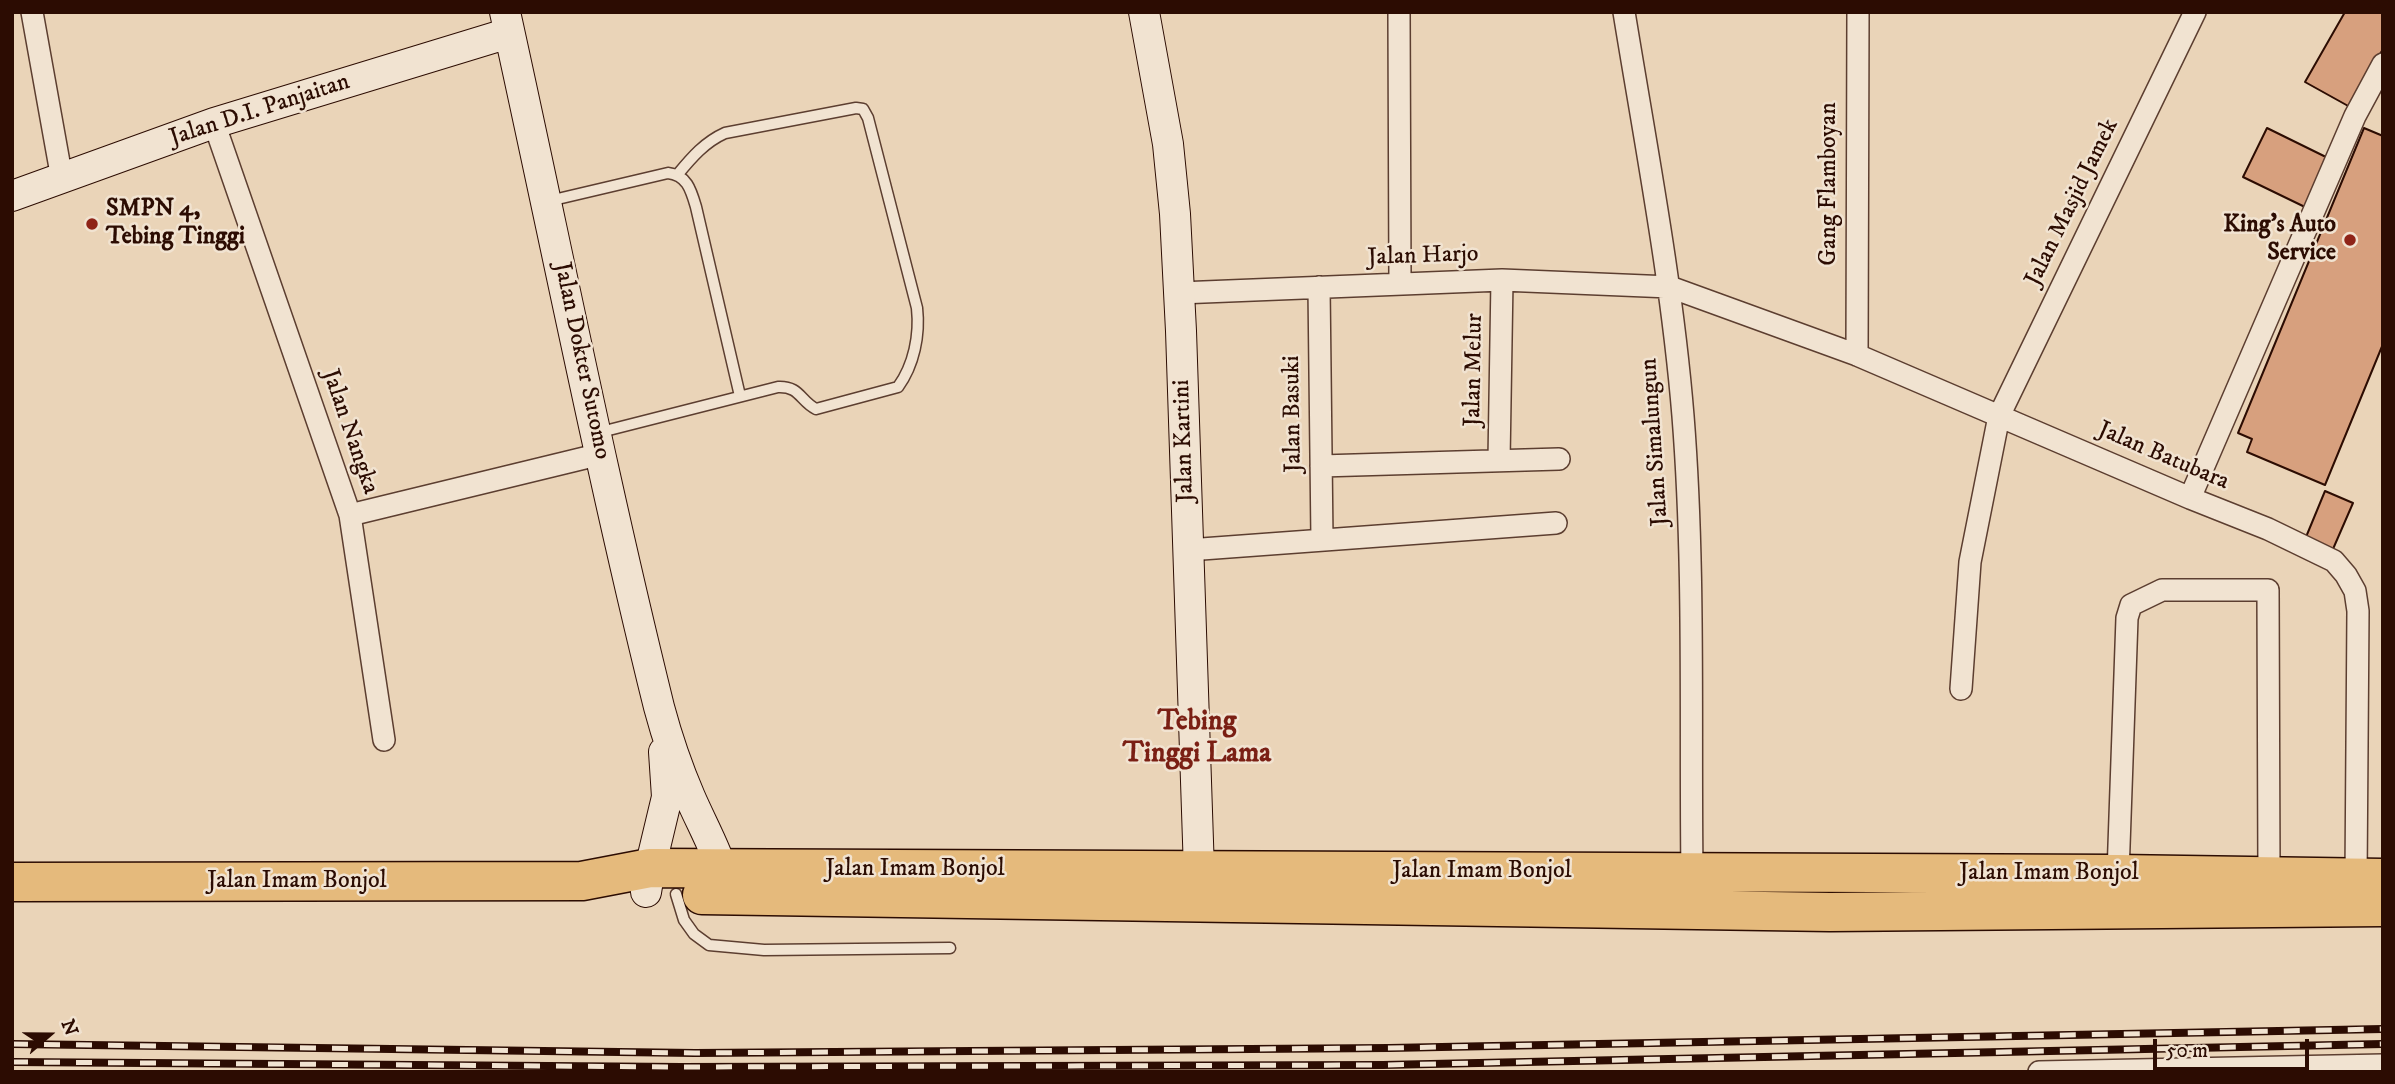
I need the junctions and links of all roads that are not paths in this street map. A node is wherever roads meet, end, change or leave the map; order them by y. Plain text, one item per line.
1 (32, 12) edge
2 (1144, 12) edge
3 (1399, 12) edge
4 (1624, 12) edge
5 (1858, 12) edge
6 (2195, 12) edge
7 (507, 23) edge
8 (2383, 65) edge
9 (214, 123) junction
10 (678, 174) junction
11 (62, 179) junction
12 (12, 196) edge
13 (546, 202) junction
14 (1502, 280) junction
15 (1400, 284) junction
16 (1319, 287) junction
17 (1670, 287) junction
18 (1179, 293) junction
19 (1857, 355) junction
20 (740, 396) junction
21 (1999, 416) junction
22 (599, 443) junction
23 (1559, 459) dead end
24 (1499, 460) junction
25 (1321, 466) junction
26 (2190, 498) junction
27 (350, 515) junction
28 (1556, 523) dead end
29 (1322, 540) junction
30 (1188, 550) junction
31 (1961, 689) dead end
32 (660, 710) junction
33 (384, 740) dead end
34 (1692, 873) junction
35 (2118, 874) junction
36 (2269, 876) junction
37 (2369, 878) edge
38 (12, 882) edge
39 (725, 882) junction
40 (657, 885) junction
41 (1199, 887) junction
42 (2383, 907) edge
43 (950, 948) dead end
44 (2383, 1065) edge
45 (2039, 1072) edge

1 - 11 street
2 - 18 street, Jalan Kartini
3 - 15 street
4 - 17 street, Jalan Simalungun
5 - 19 street, Gang Flamboyan
6 - 21 street, Jalan Masjid Jamek
7 - 9 street, Jalan D.I. Panjaitan
7 - 13 street, Jalan Dokter Sutomo
8 - 26 street
9 - 11 street, Jalan D.I. Panjaitan
9 - 27 street, Jalan Nangka
10 - 13 lane
10 - 20 lane
10 - 20 lane
11 - 12 street, Jalan D.I. Panjaitan
13 - 22 street, Jalan Dokter Sutomo
14 - 15 street, Jalan Harjo
14 - 17 street, Jalan Harjo
14 - 24 street, Jalan Melur
15 - 16 street, Jalan Harjo
16 - 18 street, Jalan Harjo
16 - 25 street, Jalan Basuki
17 - 19 street, Jalan Batubara
17 - 34 street, Jalan Simalungun
18 - 30 street, Jalan Kartini
19 - 21 street, Jalan Batubara
20 - 22 lane
21 - 26 street, Jalan Batubara
21 - 31 street, Jalan Masjid Jamek
22 - 27 street, Jalan Nangka
22 - 32 street, Jalan Dokter Sutomo
23 - 24 street
24 - 25 street
25 - 29 street, Jalan Basuki
26 - 37 street, Jalan Batubara
27 - 33 street
28 - 29 street
29 - 30 street
30 - 41 street, Jalan Kartini
32 - 39 street, Jalan Dokter Sutomo
32 - 40 street, Jalan Dokter Sutomo
34 - 35 highway, Jalan Imam Bonjol
34 - 41 highway, Jalan Imam Bonjol
35 - 36 highway, Jalan Imam Bonjol
35 - 36 street
36 - 37 highway, Jalan Imam Bonjol
38 - 40 highway, Jalan Imam Bonjol
39 - 40 highway, Jalan Imam Bonjol
39 - 41 highway, Jalan Imam Bonjol
40 - 43 lane
41 - 42 highway, Jalan Imam Bonjol
44 - 45 street

